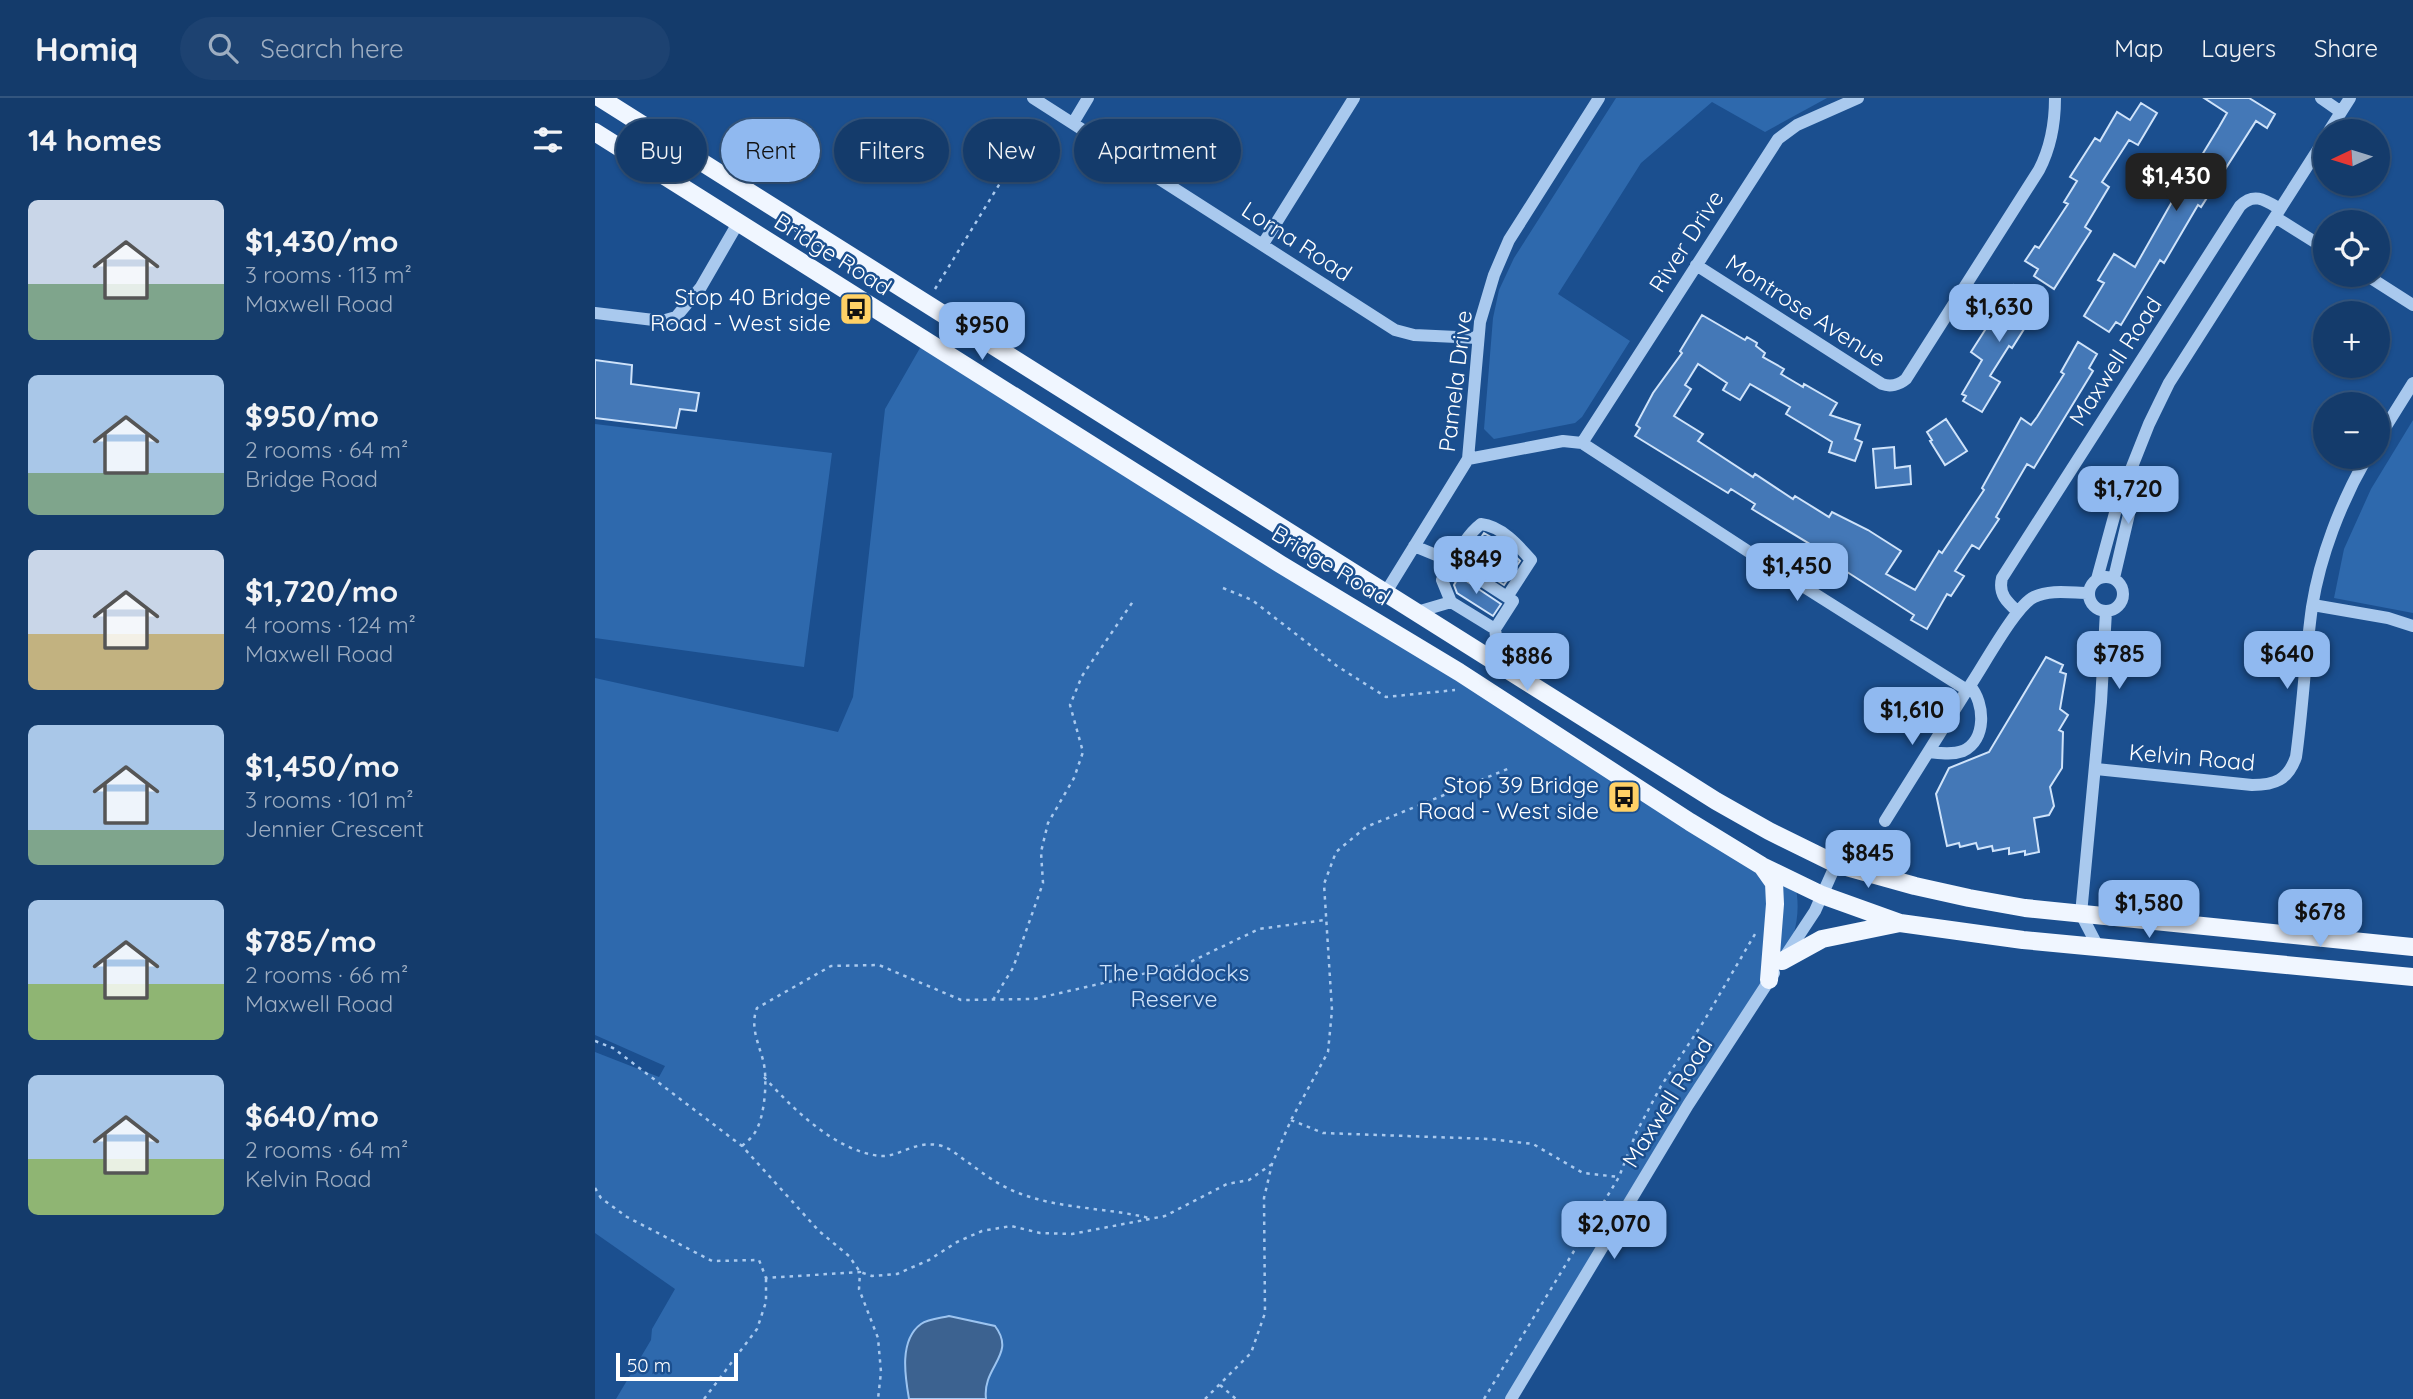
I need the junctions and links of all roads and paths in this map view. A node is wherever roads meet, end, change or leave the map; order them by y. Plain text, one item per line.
1 (600, 98) edge
2 (1033, 98) edge
3 (1088, 98) edge
4 (1354, 98) edge
5 (1599, 98) edge
6 (1858, 98) edge
7 (2055, 98) edge
8 (2321, 98) edge
9 (2350, 98) edge
10 (2341, 112) junction
11 (2337, 119) edge
12 (1073, 123) junction
13 (595, 132) edge
14 (2313, 156) edge
15 (1001, 182) edge
16 (755, 196) junction
17 (2277, 213) junction
18 (739, 223) junction
19 (2313, 239) edge
20 (1263, 244) junction
21 (1696, 265) junction
22 (2386, 287) edge
23 (935, 289) dead end
24 (2413, 304) edge
25 (595, 313) edge
26 (1478, 338) junction
27 (2413, 383) edge
28 (2390, 420) edge
29 (1582, 443) junction
30 (1468, 459) junction
31 (2134, 464) junction
32 (2361, 469) edge
33 (1415, 546) junction
34 (1453, 562) junction
35 (2114, 578) junction
36 (2097, 579) junction
37 (1223, 588) dead end
38 (1386, 592) junction
39 (2089, 593) junction
40 (1507, 597) junction
41 (1134, 600) dead end
42 (1451, 602) junction
43 (2312, 605) junction
44 (2106, 611) junction
45 (1417, 612) junction
46 (2018, 612) junction
47 (1371, 617) junction
48 (2413, 626) edge
49 (1495, 629) junction
50 (1500, 665) junction
51 (1969, 688) junction
52 (1455, 690) dead end
53 (1929, 752) junction
54 (1510, 768) dead end
55 (2096, 769) junction
56 (1885, 821) dead end
57 (1836, 864) junction
58 (1762, 866) junction
59 (1822, 895) junction
60 (2081, 914) junction
61 (1326, 920) junction
62 (1901, 923) junction
63 (1756, 932) dead end
64 (2098, 947) junction
65 (2413, 947) edge
66 (1783, 961) junction
67 (2413, 977) edge
68 (1769, 980) junction
69 (993, 1000) junction
70 (595, 1041) edge
71 (764, 1076) junction
72 (1291, 1120) junction
73 (742, 1146) junction
74 (1272, 1164) junction
75 (1619, 1177) junction
76 (595, 1188) edge
77 (1152, 1219) junction
78 (860, 1272) junction
79 (766, 1278) junction
80 (1220, 1385) junction
81 (704, 1399) edge
82 (878, 1399) edge
83 (1205, 1399) edge
84 (1236, 1399) edge
85 (1484, 1399) edge
86 (1511, 1399) edge

1 - 16 main road, Bridge Road
2 - 12 street, Lorna Road
3 - 12 street
4 - 20 street
5 - 26 street, Pamela Drive
6 - 21 street, River Drive
7 - 21 street, Montrose Avenue
8 - 10 street
9 - 10 street
10 - 11 street
12 - 20 street, Lorna Road
13 - 18 main road, Bridge Road
14 - 17 street
15 - 23 path
16 - 18 main road
16 - 38 main road, Bridge Road
17 - 19 street
17 - 31 street
17 - 46 street, Maxwell Road
18 - 25 street
18 - 47 main road, Bridge Road
20 - 26 street, Lorna Road
21 - 29 street, River Drive
22 - 24 street
26 - 30 street, Pamela Drive
27 - 28 street
29 - 30 street
29 - 51 street
30 - 33 street, Pamela Drive
31 - 35 street
31 - 36 street
32 - 43 street, Kelvin Road
33 - 34 street
33 - 38 street, Pamela Drive
34 - 40 street
34 - 40 street
34 - 42 street
35 - 36 street
35 - 44 street
36 - 39 street
37 - 52 path
38 - 45 main road, Bridge Road
38 - 47 main road
39 - 44 street
39 - 46 street
40 - 49 street
41 - 69 path
42 - 45 street
42 - 49 street
43 - 48 street
43 - 55 street, Kelvin Road
44 - 55 street
45 - 50 main road, Bridge Road
46 - 51 street
47 - 58 main road, Bridge Road
49 - 50 street
50 - 57 main road, Bridge Road
51 - 53 street
51 - 53 street
53 - 56 street
54 - 61 path
55 - 60 street
57 - 59 street, Maxwell Road
57 - 60 main road, Bridge Road
58 - 59 main road, Bridge Road
58 - 68 main road
59 - 62 main road, Bridge Road
59 - 66 street, Maxwell Road
60 - 64 street
60 - 65 main road, Bridge Road
61 - 69 path
61 - 72 path
62 - 64 main road, Bridge Road
62 - 66 main road
63 - 75 path
64 - 67 main road, Bridge Road
66 - 68 street, Maxwell Road
68 - 86 street, Maxwell Road
69 - 71 path
70 - 73 path
71 - 73 path
71 - 77 path
72 - 74 path
72 - 75 path
73 - 78 path
74 - 77 path
74 - 80 path
75 - 85 path
76 - 79 path
77 - 78 path
78 - 79 path
78 - 82 path
79 - 81 path
80 - 83 path
80 - 84 path

